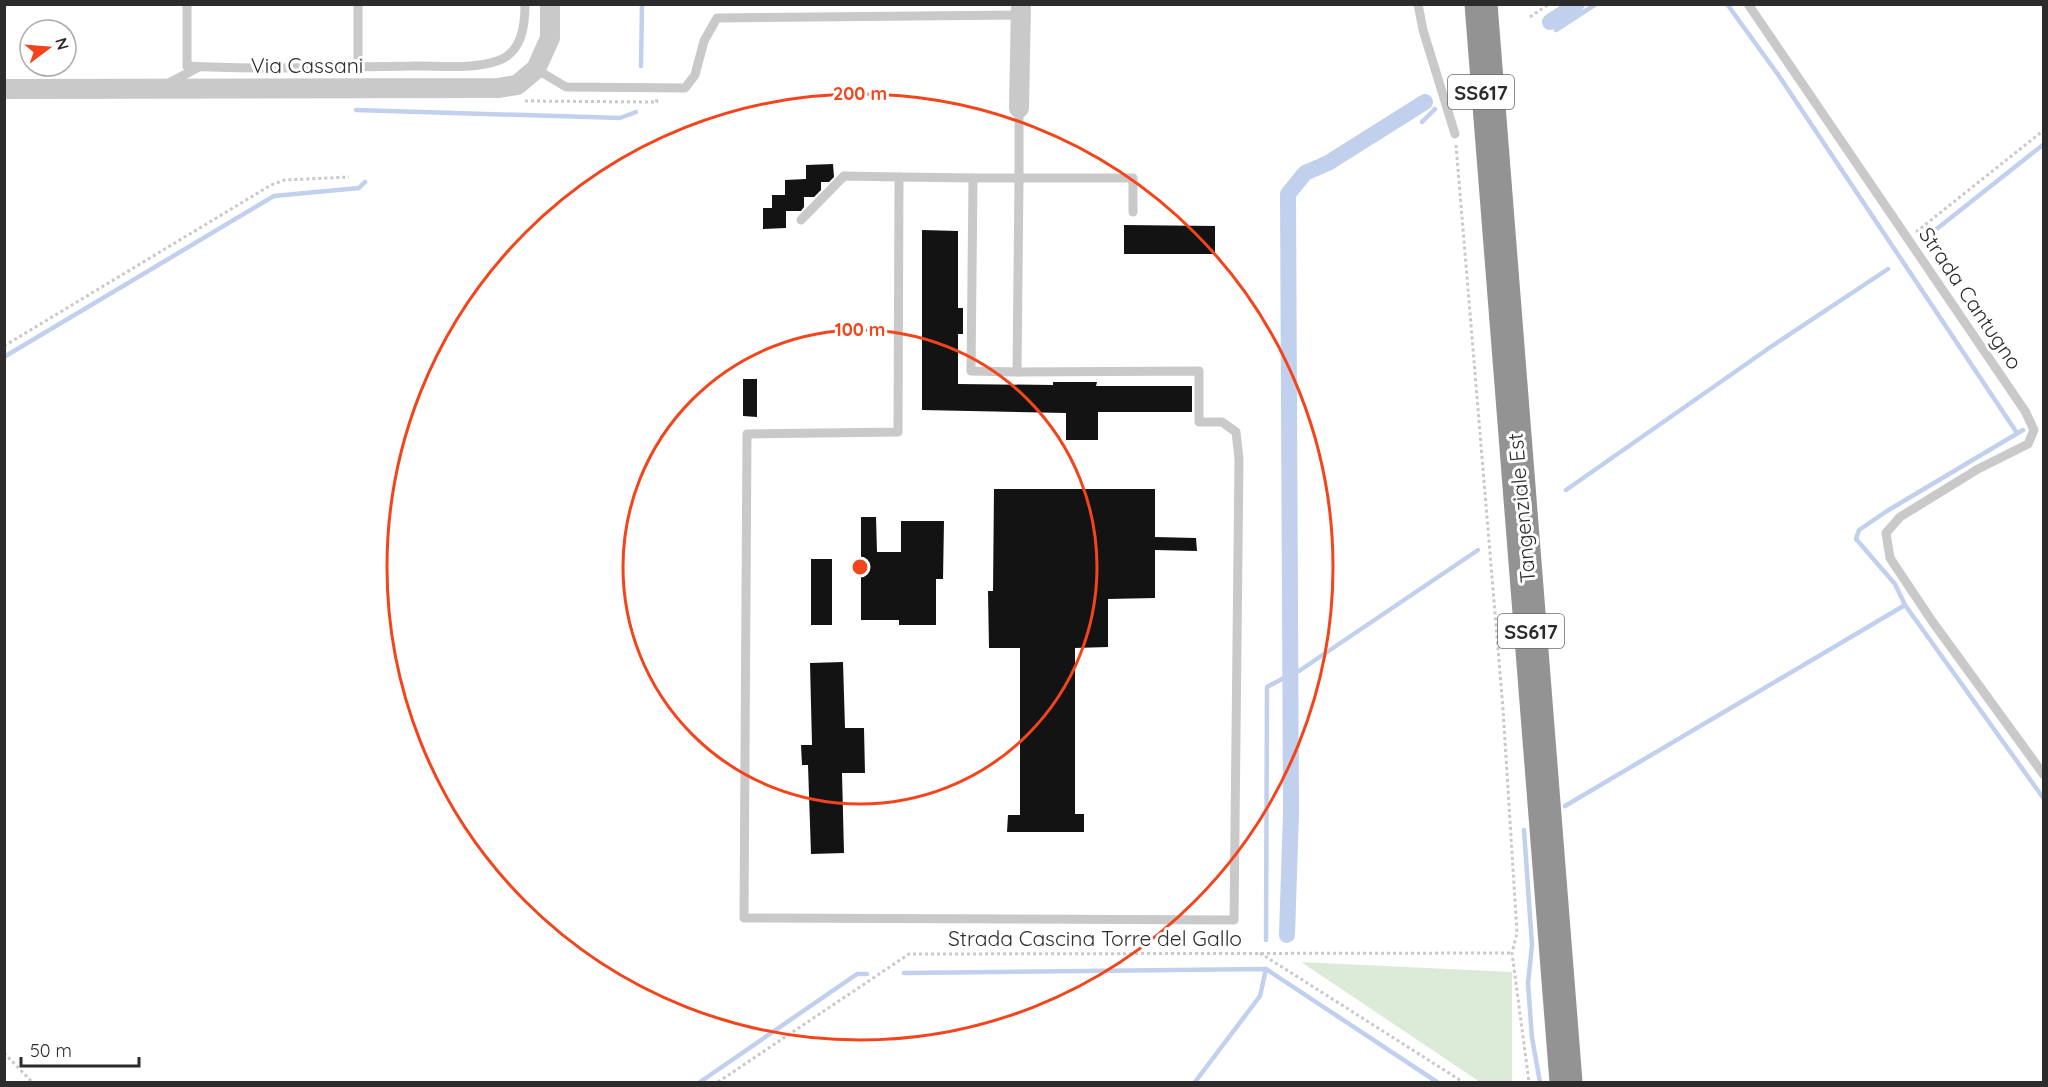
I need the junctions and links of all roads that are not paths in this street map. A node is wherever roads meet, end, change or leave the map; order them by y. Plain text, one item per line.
1 (187, 4) edge
2 (358, 4) edge
3 (525, 4) edge
4 (550, 4) edge
5 (1418, 4) edge
6 (1468, 4) edge
7 (1481, 4) edge
8 (1495, 4) edge
9 (1748, 4) edge
10 (1021, 10) edge
11 (199, 66) junction
12 (358, 67) junction
13 (536, 69) junction
14 (4, 89) edge
15 (157, 90) junction
16 (1019, 108) joint
17 (1455, 135) road end
18 (899, 177) junction
19 (973, 178) junction
20 (1019, 178) junction
21 (1494, 180) junction
22 (1133, 212) dead end
23 (801, 220) dead end
24 (1017, 372) junction
25 (2043, 775) edge
26 (1566, 1083) edge

1 - 11 lane
2 - 12 lane
3 - 12 lane
4 - 13 street
5 - 17 lane
6 - 21 highway, SS617
7 - 21 highway, Tangenziale Est / SS617
8 - 21 highway, SS617
9 - 25 lane, Strada Cantugno
10 - 13 lane
10 - 16 street
11 - 12 lane
11 - 15 lane
13 - 15 street, Via Cassani
14 - 15 street, Via Cassani
16 - 20 lane
18 - 19 lane
18 - 23 lane
18 - 24 lane
19 - 20 lane
19 - 24 lane
20 - 22 lane
20 - 24 lane
21 - 26 highway, Tangenziale Est / SS617

